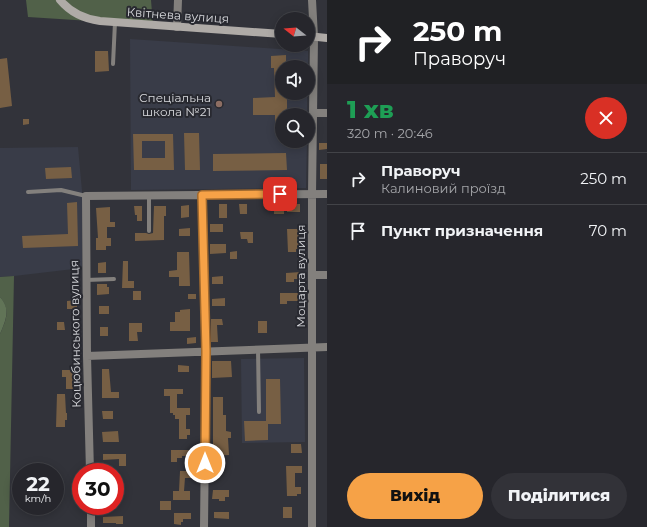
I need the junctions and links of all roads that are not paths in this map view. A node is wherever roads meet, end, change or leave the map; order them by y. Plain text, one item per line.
1 (60, 0) edge
2 (178, 0) edge
3 (312, 0) edge
4 (312, 12) edge
5 (115, 22) junction
6 (178, 27) junction
7 (275, 34) edge
8 (315, 36) edge
9 (327, 38) edge
10 (311, 52) edge
11 (113, 64) dead end
12 (313, 108) edge
13 (315, 113) edge
14 (327, 113) edge
15 (313, 148) edge
16 (28, 192) dead end
17 (312, 194) junction
18 (327, 194) edge
19 (202, 195) junction
20 (86, 196) junction
21 (149, 196) junction
22 (149, 231) dead end
23 (312, 275) junction
24 (327, 275) edge
25 (86, 280) junction
26 (114, 280) dead end
27 (312, 347) junction
28 (327, 347) edge
29 (258, 349) junction
30 (206, 351) junction
31 (87, 356) junction
32 (259, 412) dead end
33 (90, 463) edge
34 (91, 515) edge
35 (91, 527) edge
36 (204, 527) edge
37 (312, 527) edge

1 - 5 main road, Квітнева вулиця
2 - 6 street
3 - 4 street, Моцарта вулиця
5 - 6 main road, Квітнева вулиця
5 - 11 lane
6 - 7 main road, Квітнева вулиця
8 - 9 main road
10 - 12 street, Моцарта вулиця
13 - 14 street
15 - 17 street, Моцарта вулиця
16 - 20 lane
17 - 18 street
17 - 19 street
17 - 23 street, Моцарта вулиця
19 - 21 street
19 - 30 street
20 - 21 street
20 - 25 street, Коцюбинського вулиця
21 - 22 lane
23 - 24 street
23 - 27 street, Моцарта вулиця
25 - 26 lane
25 - 31 street, Коцюбинського вулиця
27 - 28 street
27 - 29 street
27 - 37 street, Моцарта вулиця
29 - 30 street
29 - 32 lane
30 - 31 street
30 - 36 street
31 - 33 street, Коцюбинського вулиця
34 - 35 street

